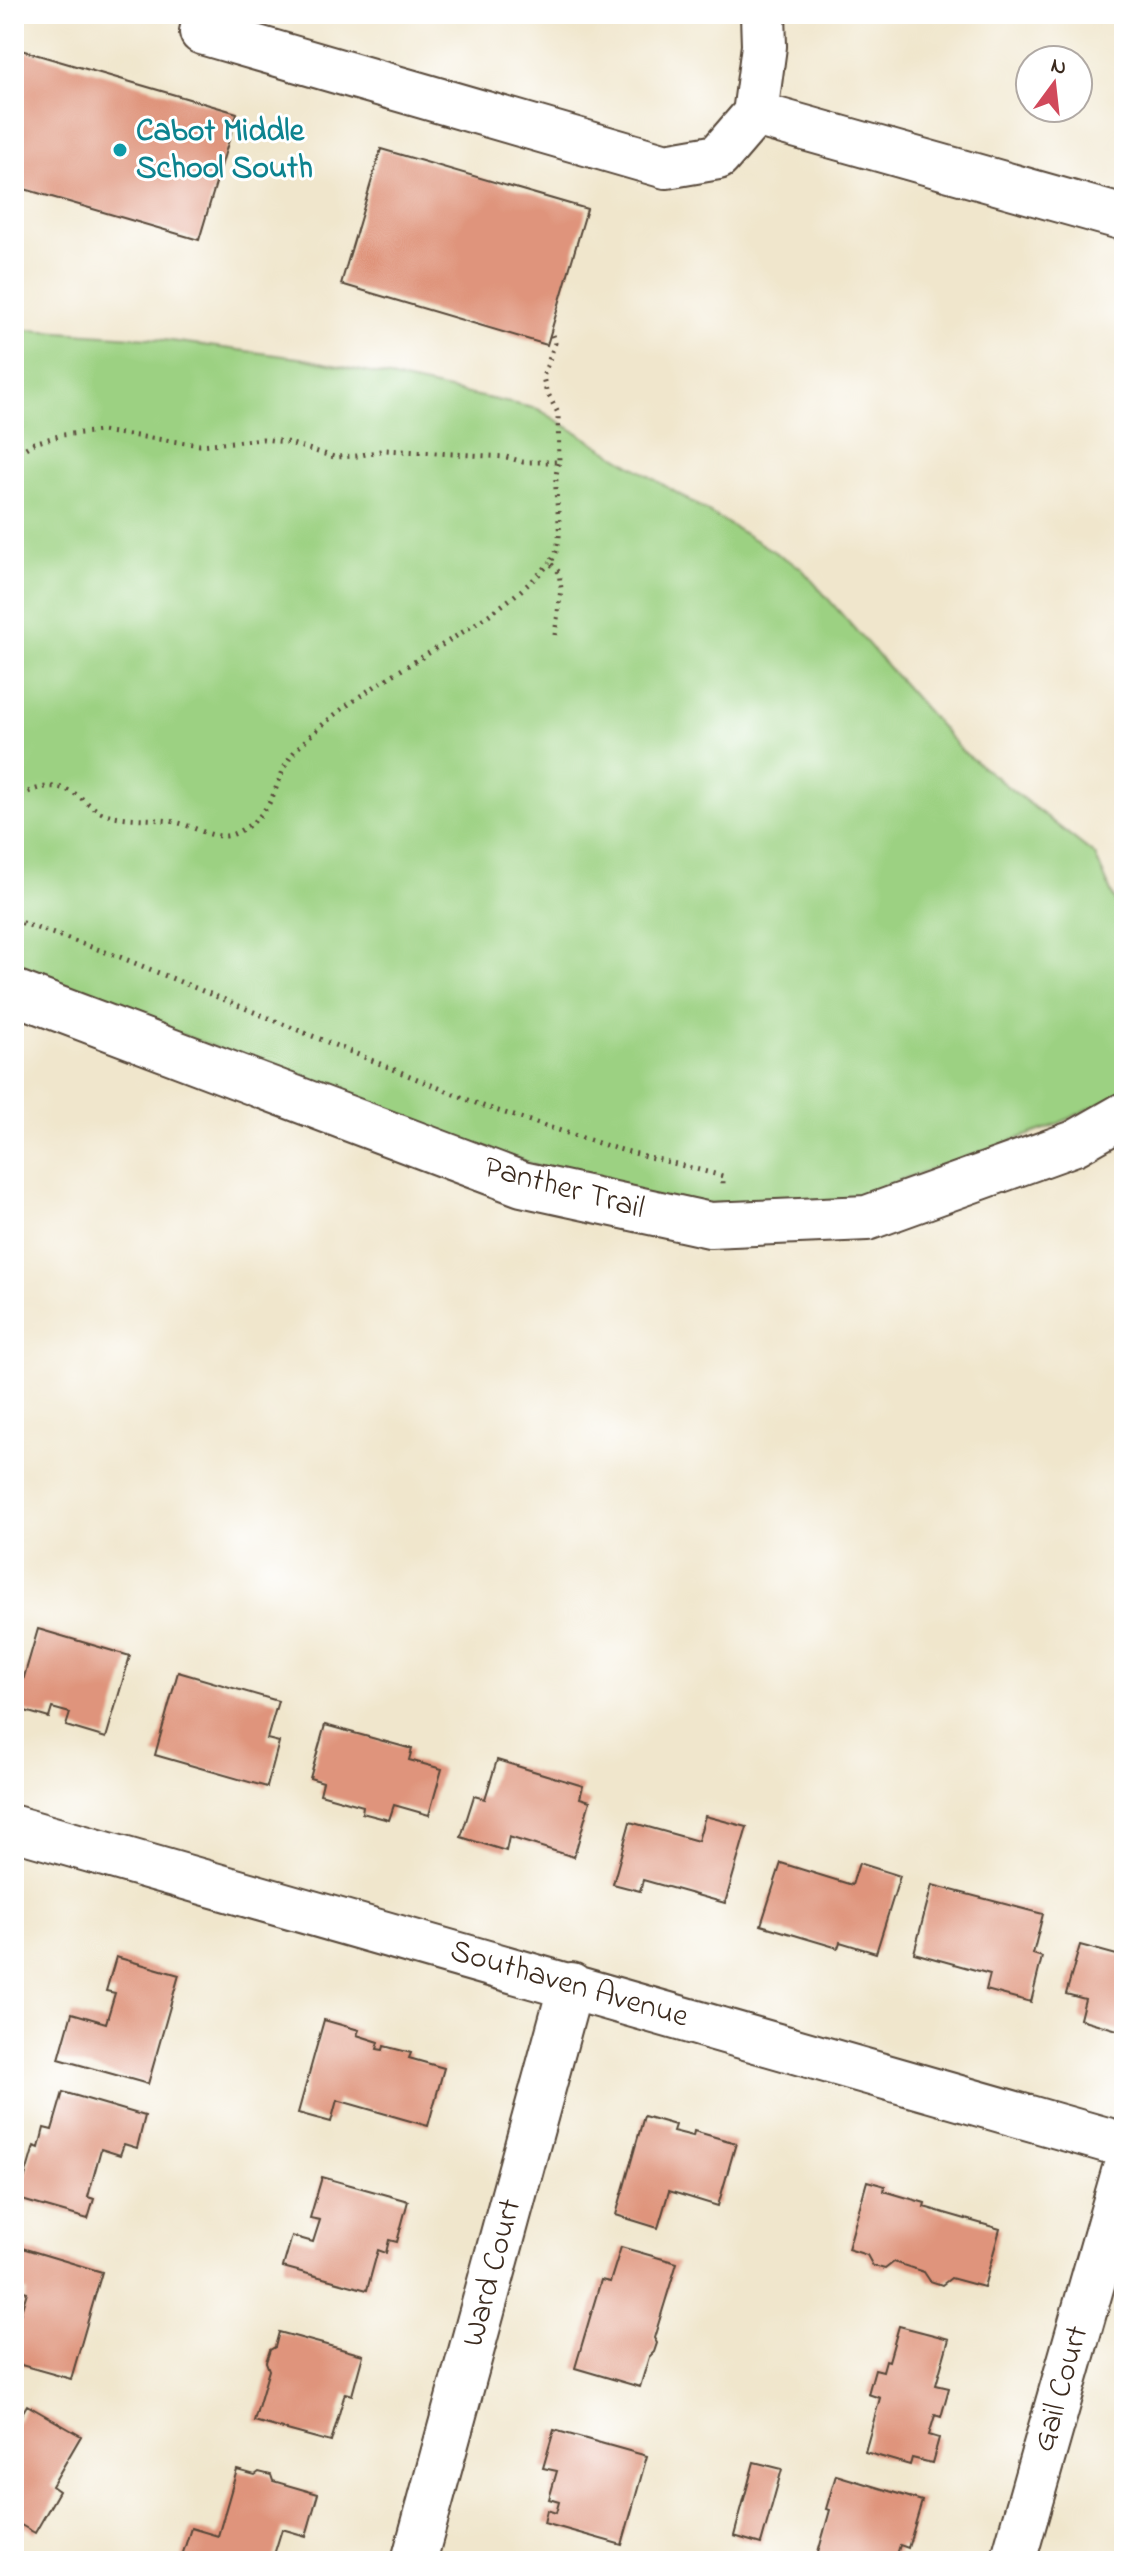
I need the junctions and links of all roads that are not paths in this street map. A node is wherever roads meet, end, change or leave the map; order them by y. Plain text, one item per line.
1 (207, 14) edge
2 (763, 14) edge
3 (755, 114) junction
4 (1124, 218) edge
5 (14, 992) edge
6 (1124, 1115) edge
7 (16, 1837) edge
8 (571, 1985) junction
9 (1124, 2145) edge
10 (1124, 2172) edge
11 (414, 2561) edge
12 (1013, 2561) edge

1 - 3 street
2 - 3 street
3 - 4 street
5 - 6 street, Panther Trail
7 - 8 street, Southaven Avenue
8 - 9 street, Southaven Avenue
8 - 11 street, Ward Court
10 - 12 street, Gail Court

